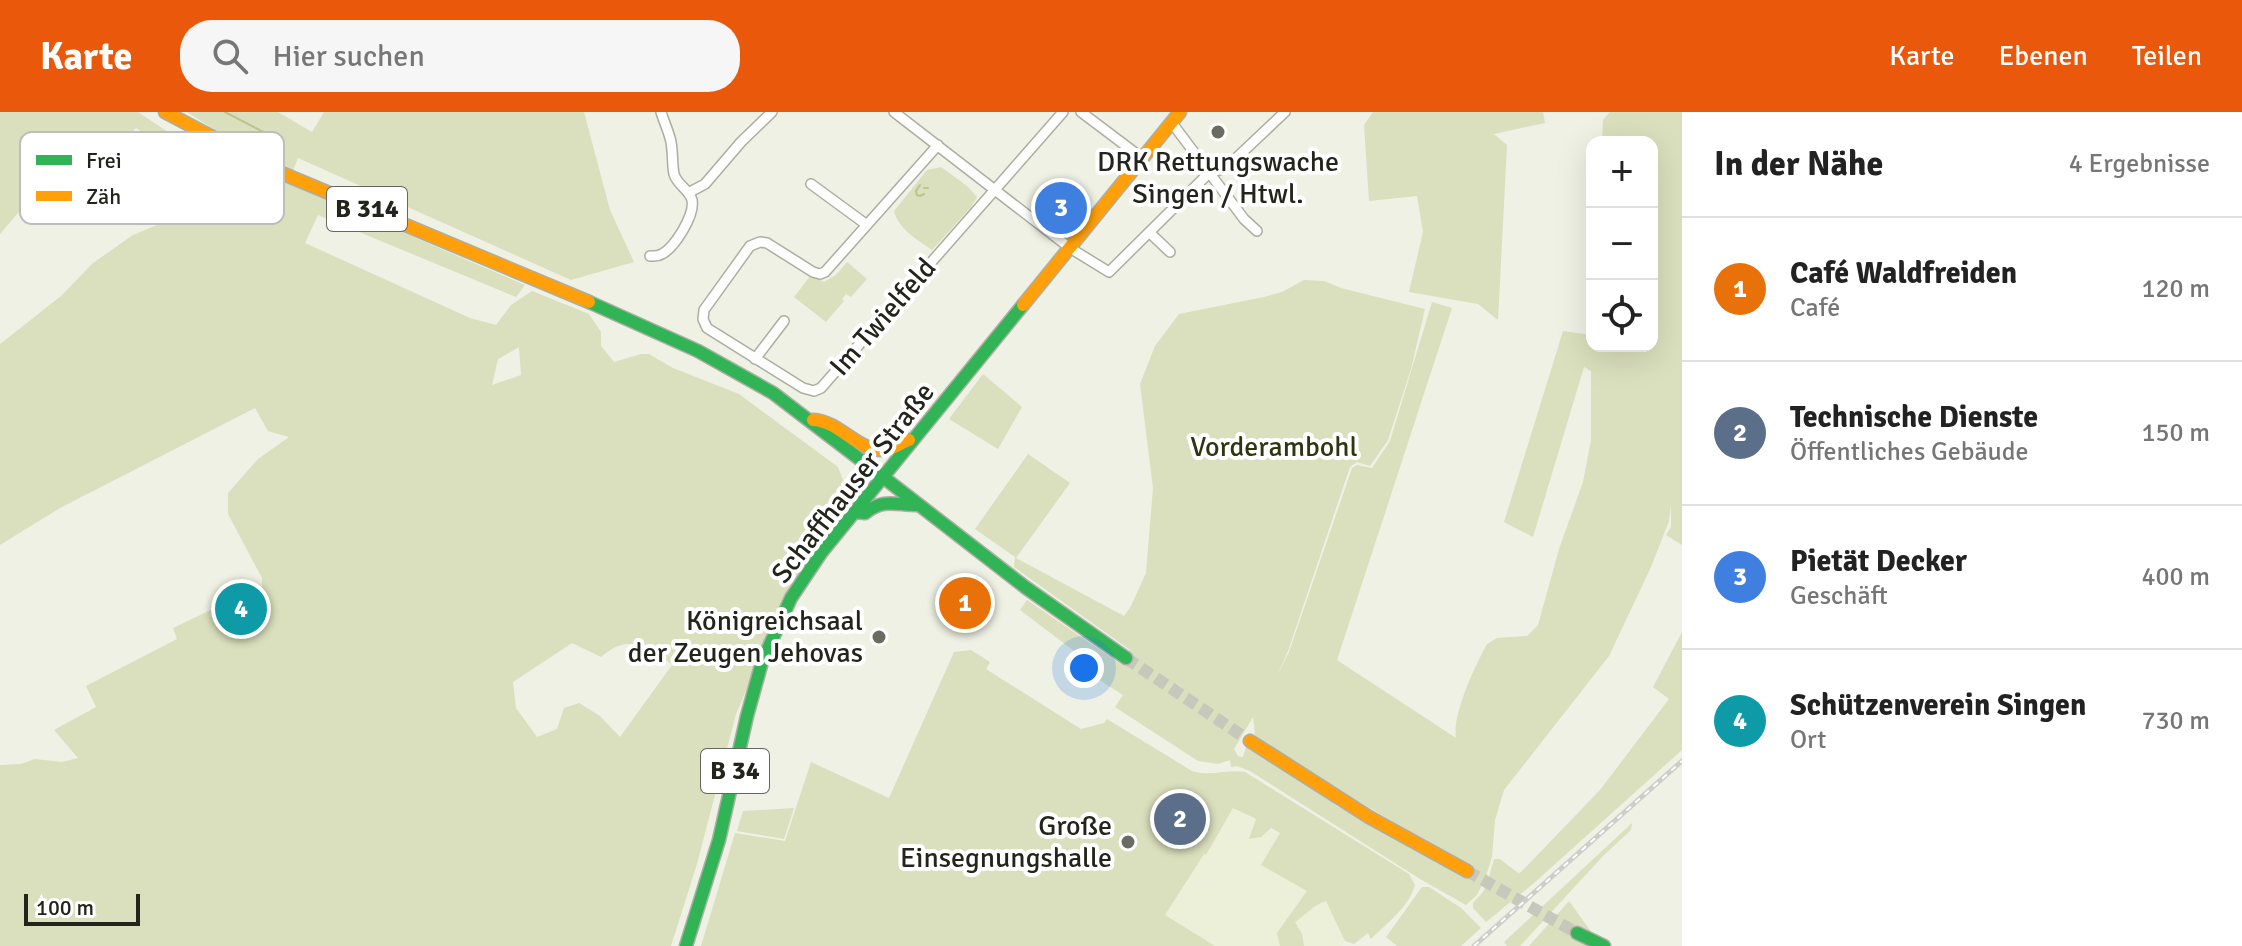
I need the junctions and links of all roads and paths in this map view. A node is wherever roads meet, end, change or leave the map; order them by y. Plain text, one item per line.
1 (165, 112) edge
2 (661, 112) edge
3 (772, 112) edge
4 (894, 112) edge
5 (1063, 112) edge
6 (1081, 112) edge
7 (1180, 112) edge
8 (1285, 112) edge
9 (1172, 123) junction
10 (203, 132) edge
11 (938, 145) junction
12 (1142, 158) junction
13 (1209, 173) junction
14 (284, 174) edge
15 (811, 184) dead end
16 (994, 189) junction
17 (688, 193) junction
18 (867, 225) junction
19 (1257, 231) dead end
20 (1150, 233) junction
21 (1070, 248) junction
22 (1170, 252) dead end
23 (650, 256) dead end
24 (784, 321) dead end
25 (755, 359) junction
26 (808, 420) junction
27 (915, 438) junction
28 (883, 477) junction
29 (917, 505) junction
30 (855, 512) junction
31 (1126, 658) tunnel mouth
32 (1250, 741) tunnel mouth
33 (1467, 871) tunnel mouth
34 (1577, 933) tunnel mouth
35 (686, 946) edge
36 (1604, 946) edge

1 - 10 main road, B 314
2 - 17 street
3 - 17 street
4 - 11 street
5 - 16 street, Im Twielfeld
6 - 12 street
7 - 9 main road, Schaffhauser Straße / B 34
8 - 13 street
9 - 12 main road, Schaffhauser Straße / B 34
9 - 13 street
11 - 16 street
11 - 18 street, Im Twielfeld
12 - 21 main road, Schaffhauser Straße / B 34
13 - 19 street
13 - 20 street
14 - 26 main road, B 314
15 - 18 street
16 - 21 street
16 - 25 street, Im Twielfeld
17 - 23 street
18 - 25 street, Im Twielfeld
20 - 21 street
20 - 22 street
21 - 27 main road, Schaffhauser Straße / B 34
24 - 25 street
26 - 27 main road, B 314
26 - 28 main road, B 314
27 - 28 main road, Schaffhauser Straße / B 34
28 - 29 main road
28 - 30 main road, Schaffhauser Straße / B 34
29 - 30 main road
29 - 31 main road
30 - 35 main road, Schaffhauser Straße / B 34
32 - 33 main road
34 - 36 main road

